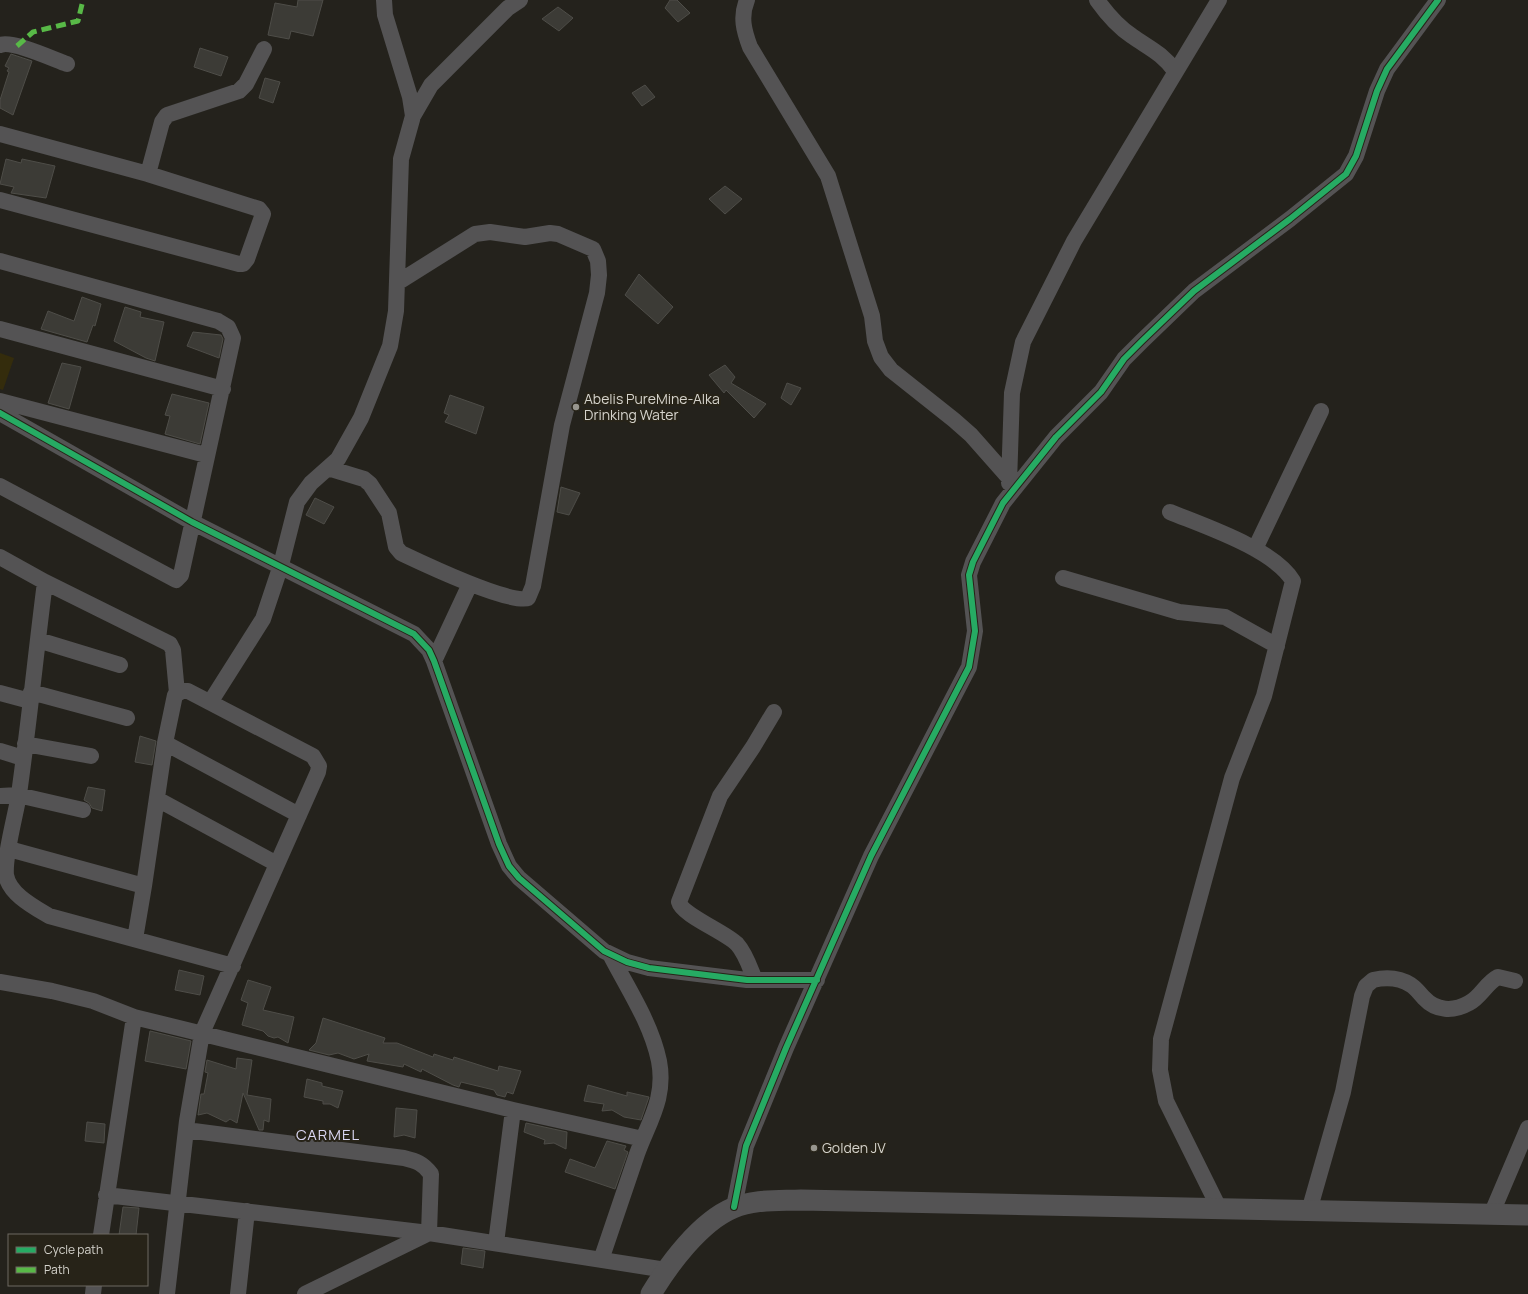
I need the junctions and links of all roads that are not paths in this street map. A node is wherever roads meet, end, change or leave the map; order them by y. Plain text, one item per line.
1 (384, 0) edge
2 (520, 0) edge
3 (747, 0) edge
4 (1097, 0) edge
5 (1218, 0) edge
6 (1438, 0) edge
7 (0, 45) edge
8 (264, 49) dead end
9 (67, 64) dead end
10 (1175, 71) junction
11 (412, 116) junction
12 (0, 134) edge
13 (148, 174) junction
14 (0, 200) edge
15 (0, 261) edge
16 (397, 283) junction
17 (0, 329) edge
18 (222, 389) junction
19 (0, 400) edge
20 (1321, 411) dead end
21 (0, 412) edge
22 (206, 455) junction
23 (328, 468) junction
24 (1009, 478) junction
25 (0, 486) edge
26 (1009, 494) junction
27 (1170, 512) dead end
28 (192, 522) junction
29 (1255, 549) junction
30 (0, 557) edge
31 (281, 565) junction
32 (1063, 578) dead end
33 (45, 582) junction
34 (470, 584) junction
35 (38, 640) junction
36 (1277, 646) junction
37 (434, 661) junction
38 (120, 665) dead end
39 (0, 693) edge
40 (177, 694) junction
41 (31, 697) junction
42 (211, 701) junction
43 (774, 712) dead end
44 (127, 718) dead end
45 (165, 743) junction
46 (24, 751) junction
47 (0, 752) edge
48 (91, 756) dead end
49 (18, 795) junction
50 (0, 796) edge
51 (158, 799) junction
52 (84, 810) dead end
53 (299, 815) junction
54 (9, 849) junction
55 (277, 864) junction
56 (3, 874) edge
57 (144, 886) junction
58 (135, 939) junction
59 (611, 956) junction
60 (233, 966) junction
61 (755, 980) junction
62 (816, 980) junction
63 (1515, 981) dead end
64 (0, 982) edge
65 (134, 1017) junction
66 (202, 1033) junction
67 (512, 1110) junction
68 (1528, 1128) edge
69 (186, 1130) junction
70 (643, 1139) junction
71 (106, 1195) junction
72 (176, 1203) junction
73 (734, 1207) junction
74 (1220, 1210) junction
75 (247, 1211) junction
76 (1309, 1211) junction
77 (1492, 1215) junction
78 (1528, 1215) edge
79 (429, 1233) junction
80 (101, 1234) edge
81 (496, 1243) junction
82 (601, 1260) junction
83 (666, 1270) junction
84 (167, 1294) edge
85 (238, 1294) edge
86 (305, 1294) edge
87 (651, 1294) edge

1 - 11 street
2 - 11 street
3 - 24 street
4 - 10 street
5 - 10 street
6 - 26 street
7 - 9 street
8 - 13 street
10 - 24 street
11 - 16 street
12 - 13 street
13 - 14 street
15 - 18 street
16 - 23 street
16 - 34 street
17 - 18 street
18 - 22 street
19 - 22 street
20 - 29 street
21 - 28 street
22 - 28 street
23 - 31 street
23 - 34 street
24 - 26 street
25 - 28 street
26 - 62 street
27 - 29 street
28 - 31 street
29 - 36 street
30 - 33 street
31 - 37 street
31 - 42 street
32 - 36 street
33 - 35 street
33 - 40 street
34 - 37 street
35 - 38 street
35 - 41 street
36 - 74 street
37 - 59 street
39 - 41 street
40 - 42 street
40 - 45 street
41 - 44 street
41 - 46 street
42 - 53 street
43 - 61 street
45 - 51 street
45 - 53 street
46 - 47 street
46 - 48 street
46 - 49 street
49 - 50 street
49 - 52 street
49 - 54 street
51 - 55 street
51 - 57 street
53 - 55 street
54 - 56 street
54 - 57 street
55 - 60 street
56 - 58 street
57 - 58 street
58 - 60 street
59 - 61 street
59 - 70 street
60 - 66 street
61 - 62 street
62 - 73 street
63 - 76 street
64 - 65 street
65 - 66 street
65 - 71 street
66 - 67 street
66 - 69 street
67 - 70 street
67 - 81 street
68 - 77 street
69 - 72 street
69 - 79 street
70 - 82 street
71 - 72 street
71 - 80 street
72 - 75 street
72 - 84 street
73 - 74 street
73 - 83 street
74 - 76 street
75 - 79 street
75 - 85 street
76 - 77 street
77 - 78 street
79 - 81 street
79 - 86 street
81 - 82 street
82 - 83 street
83 - 87 street

